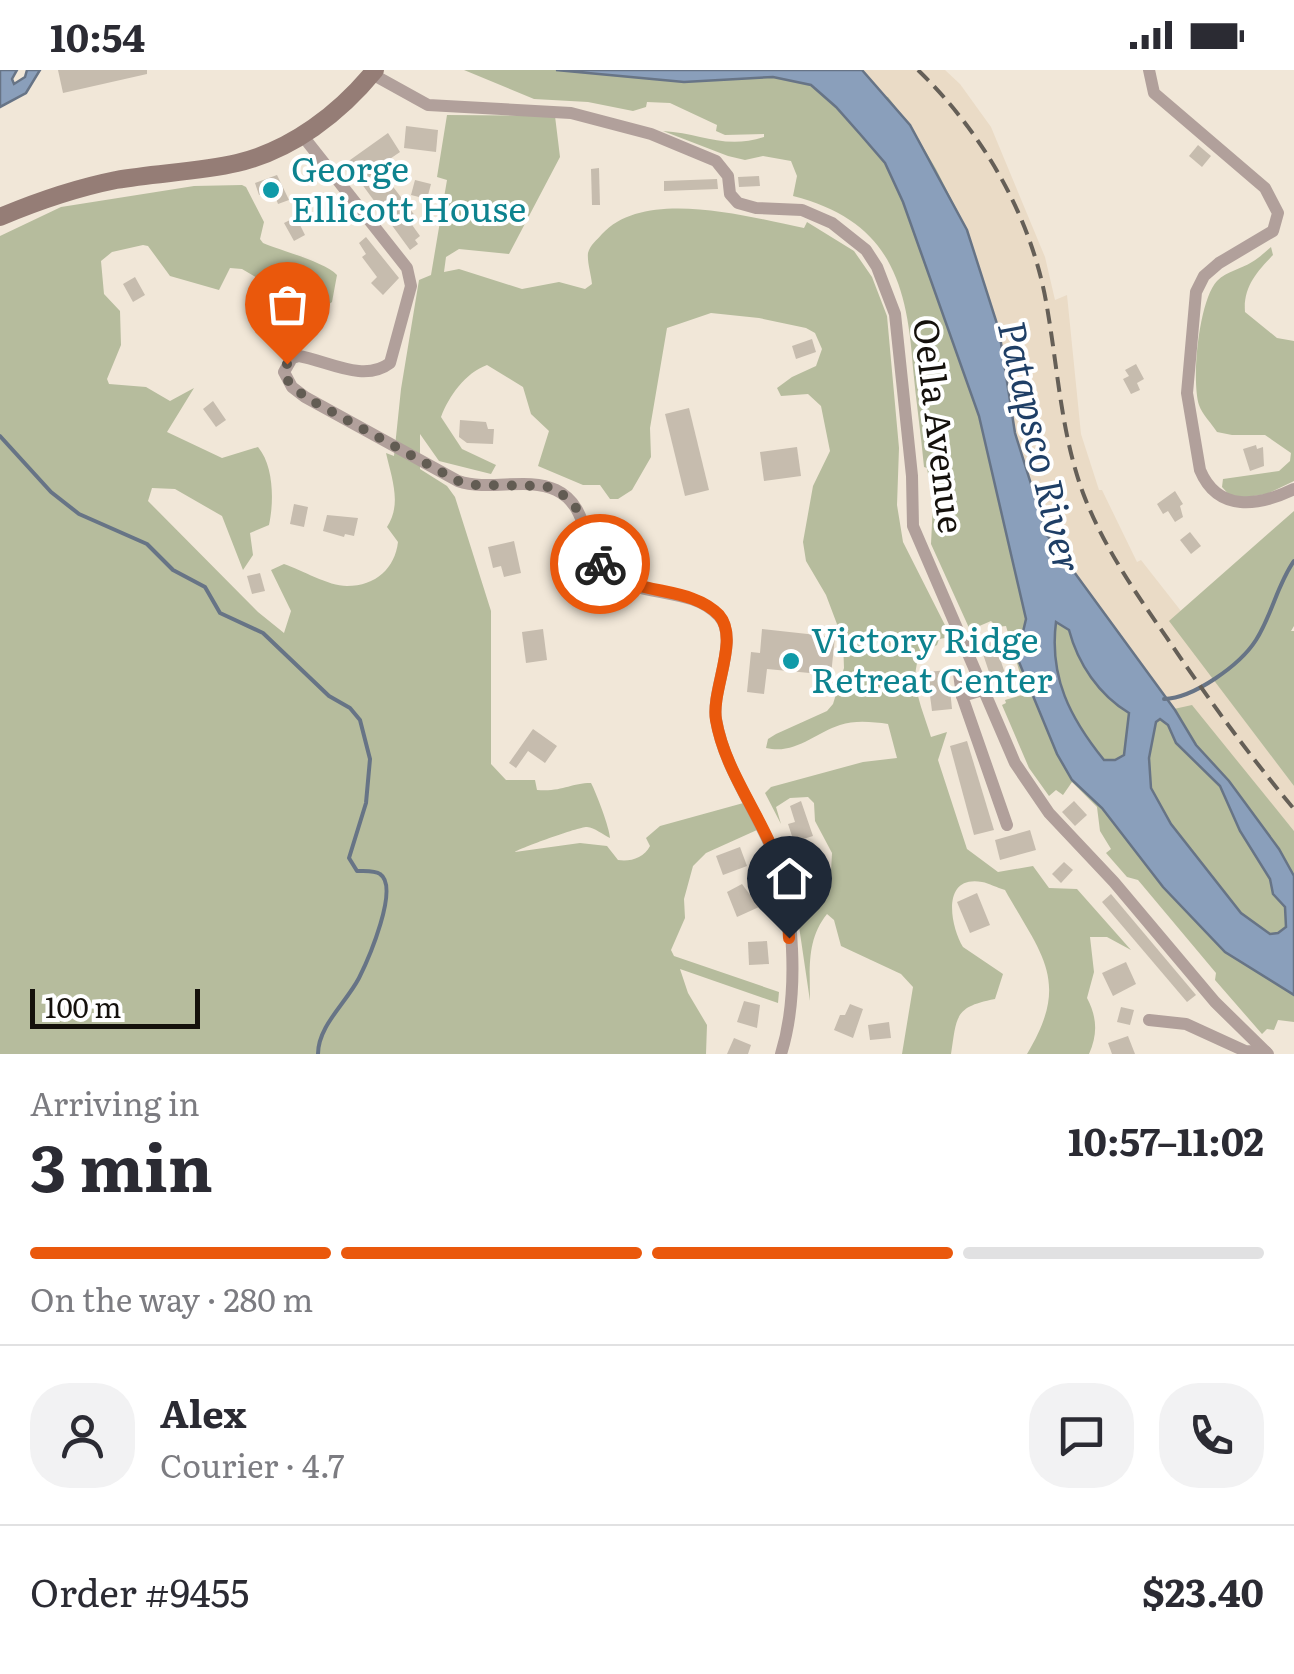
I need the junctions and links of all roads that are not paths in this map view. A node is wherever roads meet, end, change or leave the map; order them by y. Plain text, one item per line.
1 (1149, 70) edge
2 (373, 72) edge
3 (302, 135) junction
4 (0, 217) edge
5 (1294, 489) edge
6 (959, 673) dead end
7 (983, 690) junction
8 (962, 696) junction
9 (1007, 825) dead end
10 (1149, 1020) dead end
11 (1267, 1053) edge
12 (782, 1054) edge

1 - 5 street
2 - 3 main road
2 - 7 street, Oella Avenue
3 - 4 main road
3 - 12 street
6 - 8 street
7 - 8 street
7 - 11 street, Oella Avenue
8 - 9 street
10 - 11 street

